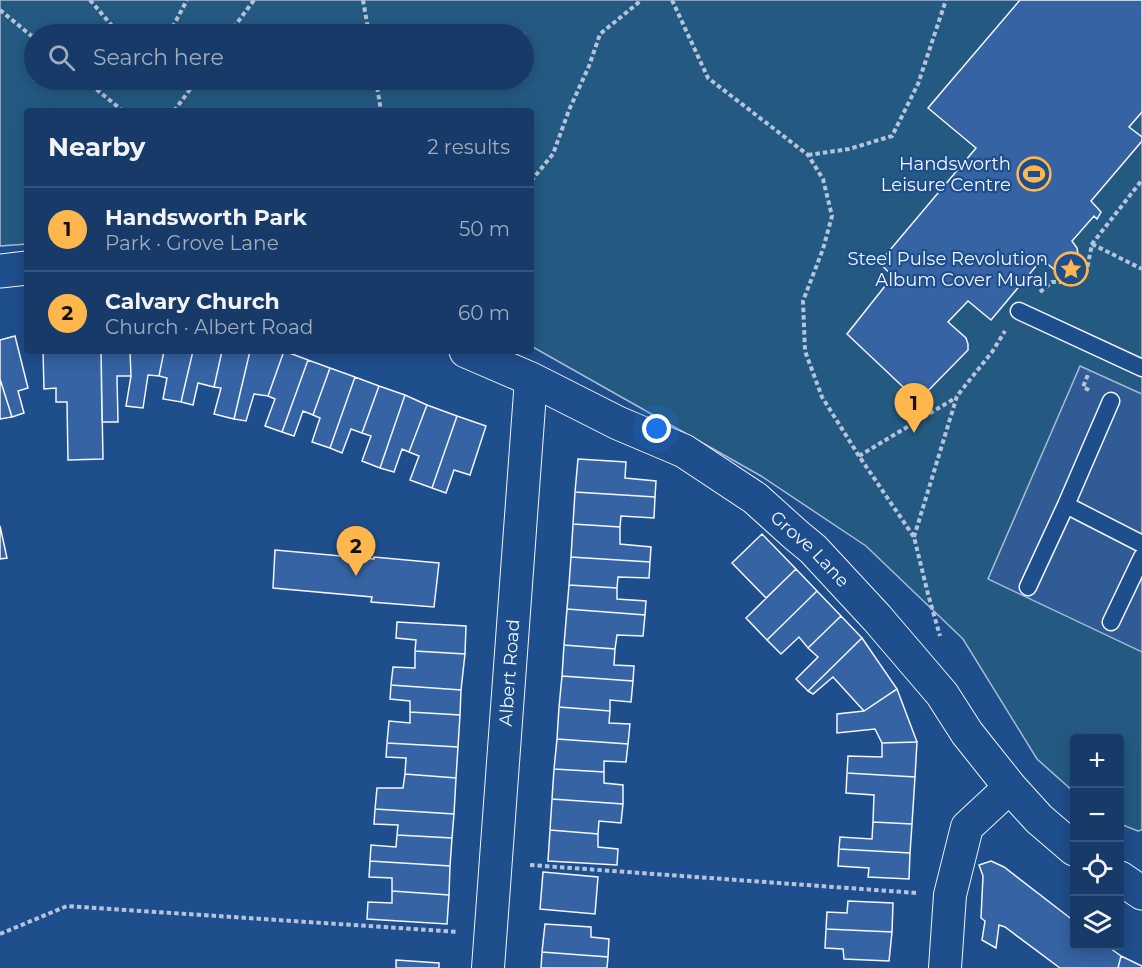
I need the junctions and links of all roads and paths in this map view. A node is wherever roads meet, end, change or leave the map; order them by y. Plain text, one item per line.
1 (90, 0) edge
2 (187, 0) edge
3 (254, 0) edge
4 (363, 0) edge
5 (639, 0) edge
6 (672, 0) edge
7 (946, 0) edge
8 (0, 10) edge
9 (110, 24) edge
10 (174, 24) edge
11 (237, 24) edge
12 (367, 24) edge
13 (24, 30) edge
14 (97, 90) edge
15 (190, 90) edge
16 (378, 90) edge
17 (119, 108) edge
18 (176, 108) edge
19 (381, 108) edge
20 (808, 155) junction
21 (534, 177) edge
22 (1142, 180) edge
23 (24, 268) edge
24 (1142, 269) edge
25 (0, 271) edge
26 (1019, 311) dead end
27 (473, 354) edge
28 (1142, 368) edge
29 (531, 379) junction
30 (1111, 401) dead end
31 (859, 456) junction
32 (1066, 505) junction
33 (914, 537) junction
34 (1142, 544) edge
35 (1142, 557) edge
36 (1028, 587) dead end
37 (1111, 622) dead end
38 (942, 694) junction
39 (1010, 787) junction
40 (1070, 846) edge
41 (496, 863) junction
42 (1124, 881) edge
43 (1142, 893) edge
44 (950, 896) junction
45 (0, 934) edge
46 (490, 934) junction
47 (488, 968) edge
48 (945, 968) edge

1 - 9 path
2 - 10 path
3 - 11 path
4 - 12 path
5 - 21 path
6 - 20 path
7 - 20 path
8 - 13 path
14 - 17 path
15 - 18 path
16 - 19 path
20 - 31 path
22 - 24 path
23 - 25 street
26 - 28 lane
27 - 29 street, Grove Lane
29 - 38 street, Grove Lane
29 - 41 street, Albert Road
30 - 32 lane
31 - 33 path
31 - 33 path
32 - 34 lane
32 - 36 lane
33 - 38 path
35 - 37 lane
38 - 39 street, Grove Lane
39 - 40 street, Grove Lane
39 - 44 street
41 - 44 path
41 - 46 street, Albert Road
42 - 43 street
44 - 48 street
45 - 46 path
46 - 47 street, Albert Road

